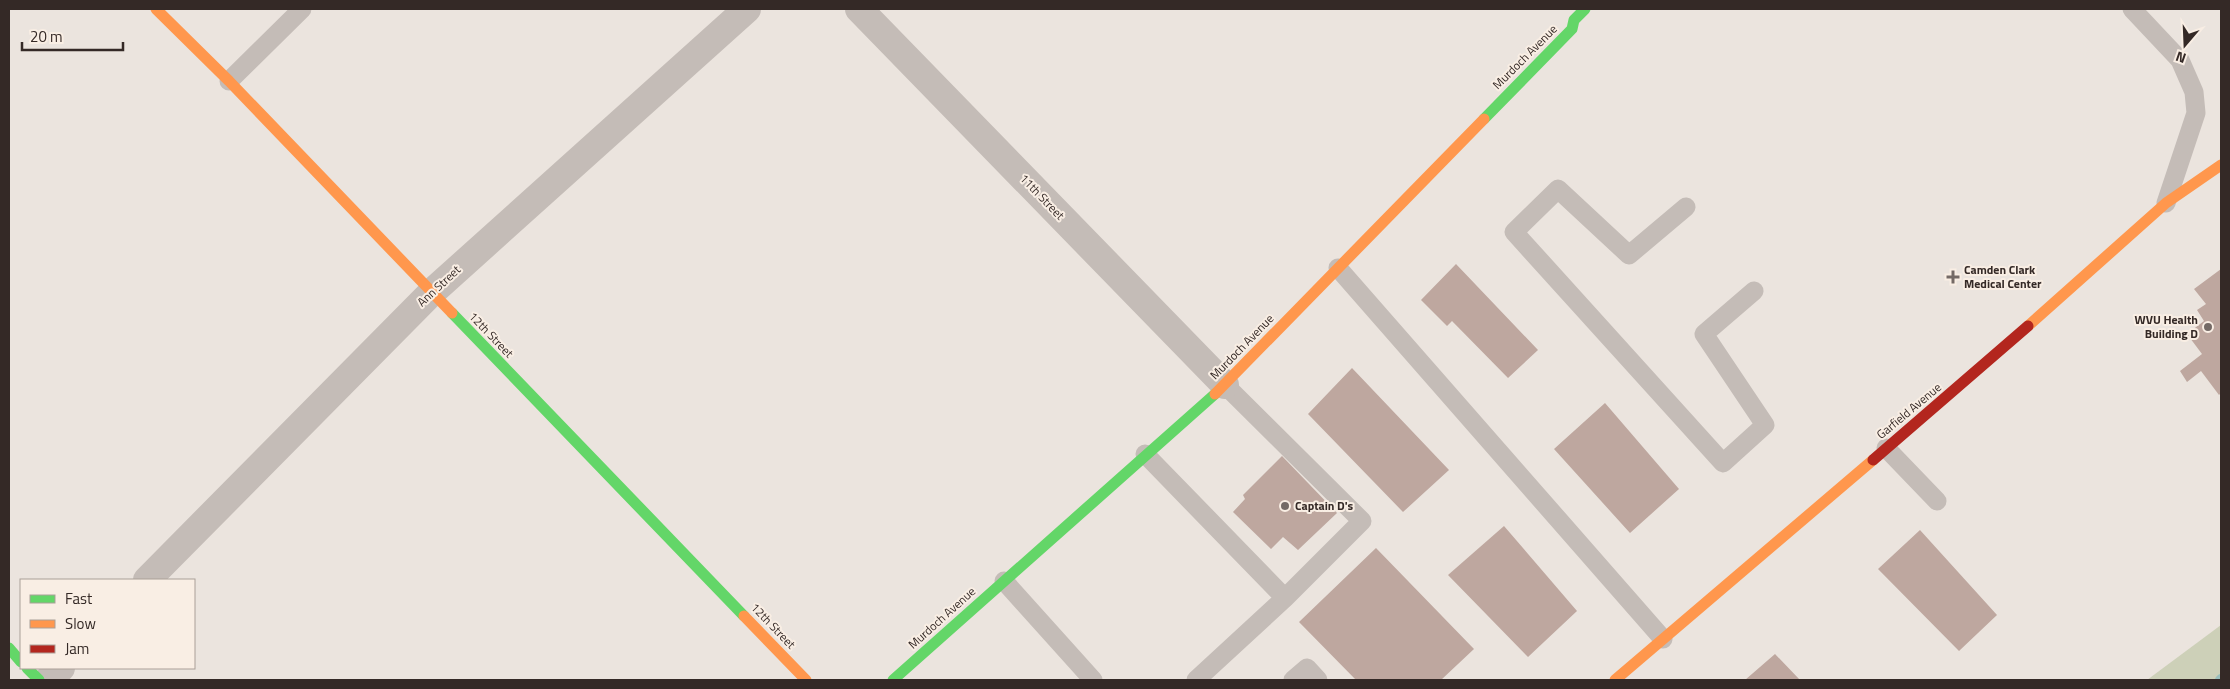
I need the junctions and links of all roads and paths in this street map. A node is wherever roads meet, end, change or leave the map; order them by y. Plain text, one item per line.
1 (156, 9) edge
2 (302, 9) edge
3 (747, 9) edge
4 (859, 9) edge
5 (1585, 9) edge
6 (2132, 9) edge
7 (229, 81) junction
8 (2221, 165) edge
9 (2166, 203) junction
10 (1686, 208) dead end
11 (1338, 268) junction
12 (1754, 291) dead end
13 (431, 292) junction
14 (1225, 385) junction
15 (1886, 448) junction
16 (1145, 454) junction
17 (1937, 500) dead end
18 (148, 579) edge
19 (1004, 581) junction
20 (1285, 598) junction
21 (1663, 639) junction
22 (9, 648) edge
23 (20, 661) edge
24 (28, 669) edge
25 (60, 669) edge
26 (39, 680) edge
27 (48, 680) edge
28 (806, 680) edge
29 (893, 680) edge
30 (1093, 680) edge
31 (1196, 680) edge
32 (1293, 680) edge
33 (1318, 680) edge
34 (1615, 680) edge

1 - 7 main road, 12th Street
2 - 7 lane
3 - 13 street, Ann Street
4 - 14 street, 11th Street
5 - 11 main road, Murdoch Avenue
6 - 9 lane
7 - 13 main road, 12th Street
8 - 9 main road, Garfield Avenue
9 - 15 main road, Garfield Avenue
10 - 12 lane
11 - 14 main road, Murdoch Avenue
11 - 21 lane
13 - 18 street, Ann Street
13 - 28 main road, 12th Street
14 - 16 main road, Murdoch Avenue
14 - 20 lane
15 - 17 lane
15 - 21 main road, Garfield Avenue
16 - 19 main road, Murdoch Avenue
16 - 20 lane
19 - 29 main road, Murdoch Avenue
19 - 30 lane
20 - 31 lane
21 - 34 main road, Garfield Avenue
22 - 23 main road
24 - 26 main road
25 - 27 street
32 - 33 lane

